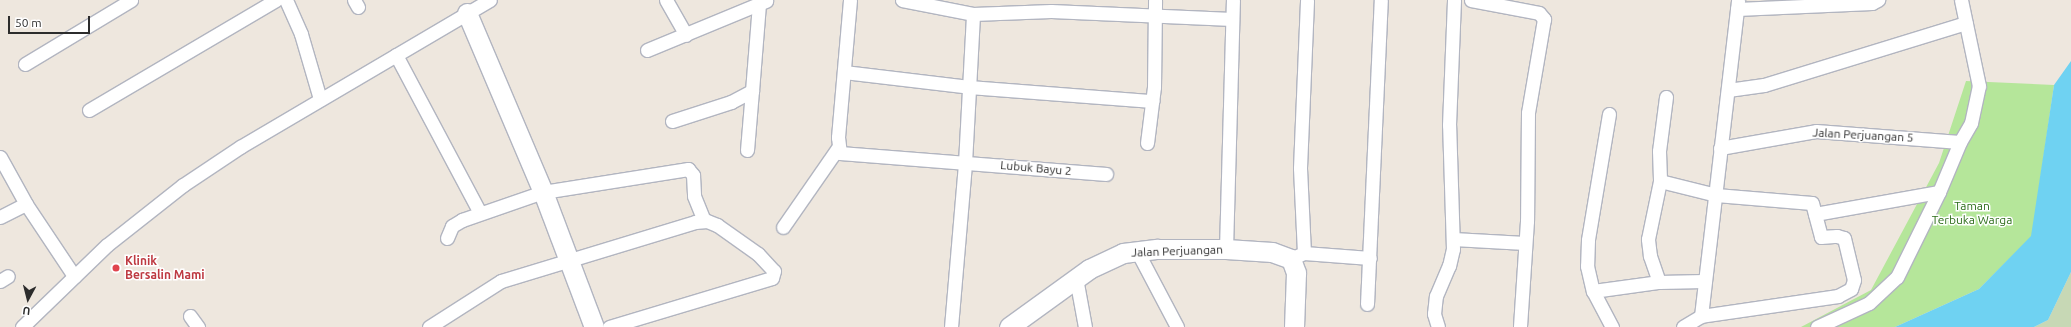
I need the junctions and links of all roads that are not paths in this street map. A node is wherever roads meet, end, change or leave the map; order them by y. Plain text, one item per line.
1 (131, 0) edge
2 (276, 0) edge
3 (286, 0) edge
4 (490, 0) edge
5 (666, 0) edge
6 (850, 0) edge
7 (902, 0) edge
8 (1155, 0) edge
9 (1233, 0) edge
10 (1306, 0) edge
11 (1381, 0) edge
12 (1454, 0) edge
13 (1471, 0) edge
14 (1878, 0) edge
15 (1961, 0) edge
16 (763, 2) edge
17 (1737, 4) edge
18 (1074, 6) edge
19 (468, 13) junction
20 (973, 14) junction
21 (1155, 17) junction
22 (1232, 19) junction
23 (1966, 22) junction
24 (686, 35) junction
25 (647, 50) dead end
26 (396, 55) junction
27 (25, 64) dead end
28 (844, 72) junction
29 (969, 87) junction
30 (1728, 90) junction
31 (752, 91) junction
32 (1666, 97) dead end
33 (320, 99) junction
34 (1152, 101) junction
35 (89, 110) dead end
36 (1609, 114) dead end
37 (672, 120) dead end
38 (1960, 142) junction
39 (1147, 143) dead end
40 (838, 148) junction
41 (1720, 148) junction
42 (746, 150) dead end
43 (0, 157) edge
44 (966, 163) junction
45 (1106, 174) dead end
46 (1660, 181) junction
47 (542, 192) junction
48 (1939, 192) junction
49 (1716, 195) junction
50 (26, 204) junction
51 (480, 213) junction
52 (1815, 214) junction
53 (0, 217) edge
54 (704, 221) junction
55 (783, 227) dead end
56 (447, 238) dead end
57 (1453, 239) junction
58 (1525, 243) junction
59 (1226, 249) junction
60 (1137, 251) junction
61 (1297, 256) junction
62 (1370, 258) junction
63 (569, 261) junction
64 (74, 276) junction
65 (1076, 278) junction
66 (1704, 281) junction
67 (1659, 282) junction
68 (1593, 291) junction
69 (1367, 304) dead end
70 (190, 316) dead end
71 (1700, 316) junction
72 (22, 327) edge
73 (198, 327) edge
74 (429, 327) edge
75 (594, 327) edge
76 (609, 327) edge
77 (951, 327) edge
78 (1010, 327) edge
79 (1085, 327) edge
80 (1177, 327) edge
81 (1294, 327) edge
82 (1438, 327) edge
83 (1520, 327) edge
84 (1612, 327) edge
85 (1684, 327) edge
86 (1817, 327) edge

1 - 27 street
2 - 35 street
3 - 33 street
4 - 19 street
5 - 24 street
6 - 28 street
7 - 20 street
8 - 21 street
9 - 22 street
10 - 61 street
11 - 62 street
12 - 57 street
13 - 58 street
14 - 17 street
15 - 23 street
16 - 24 street
16 - 31 street
17 - 30 street
18 - 20 street
18 - 21 street
19 - 26 street
19 - 47 street
20 - 29 street
21 - 22 street
21 - 34 street
22 - 59 street
23 - 30 street
23 - 38 street
24 - 25 street
26 - 33 street
26 - 51 street
28 - 29 street
28 - 40 street
29 - 34 street
29 - 44 street
30 - 41 street
31 - 37 street
31 - 42 street
32 - 46 street
33 - 64 street
34 - 39 street
36 - 68 street
38 - 41 street, Jalan Perjuangan 5
38 - 48 street
40 - 44 street, Lubuk Bayu 2
40 - 55 street
41 - 49 street
43 - 50 street
44 - 45 street, Lubuk Bayu 2
44 - 77 street
46 - 49 street
46 - 67 street
47 - 51 street
47 - 54 street
47 - 63 street
48 - 52 street
48 - 86 street
49 - 52 street
49 - 66 street
50 - 53 street
50 - 64 street
51 - 56 street
52 - 71 street
54 - 63 street
54 - 76 street
57 - 58 street
57 - 82 street
58 - 83 street
59 - 60 street, Jalan Perjuangan
59 - 61 street, Jalan Perjuangan
60 - 65 street, Jalan Perjuangan
60 - 80 street
61 - 62 street
61 - 81 street
62 - 69 street
63 - 74 street
63 - 75 street
64 - 72 street
65 - 78 street, Jalan Perjuangan
65 - 79 street
66 - 67 street
66 - 71 street
67 - 68 street
68 - 84 street
70 - 73 street
71 - 85 street

